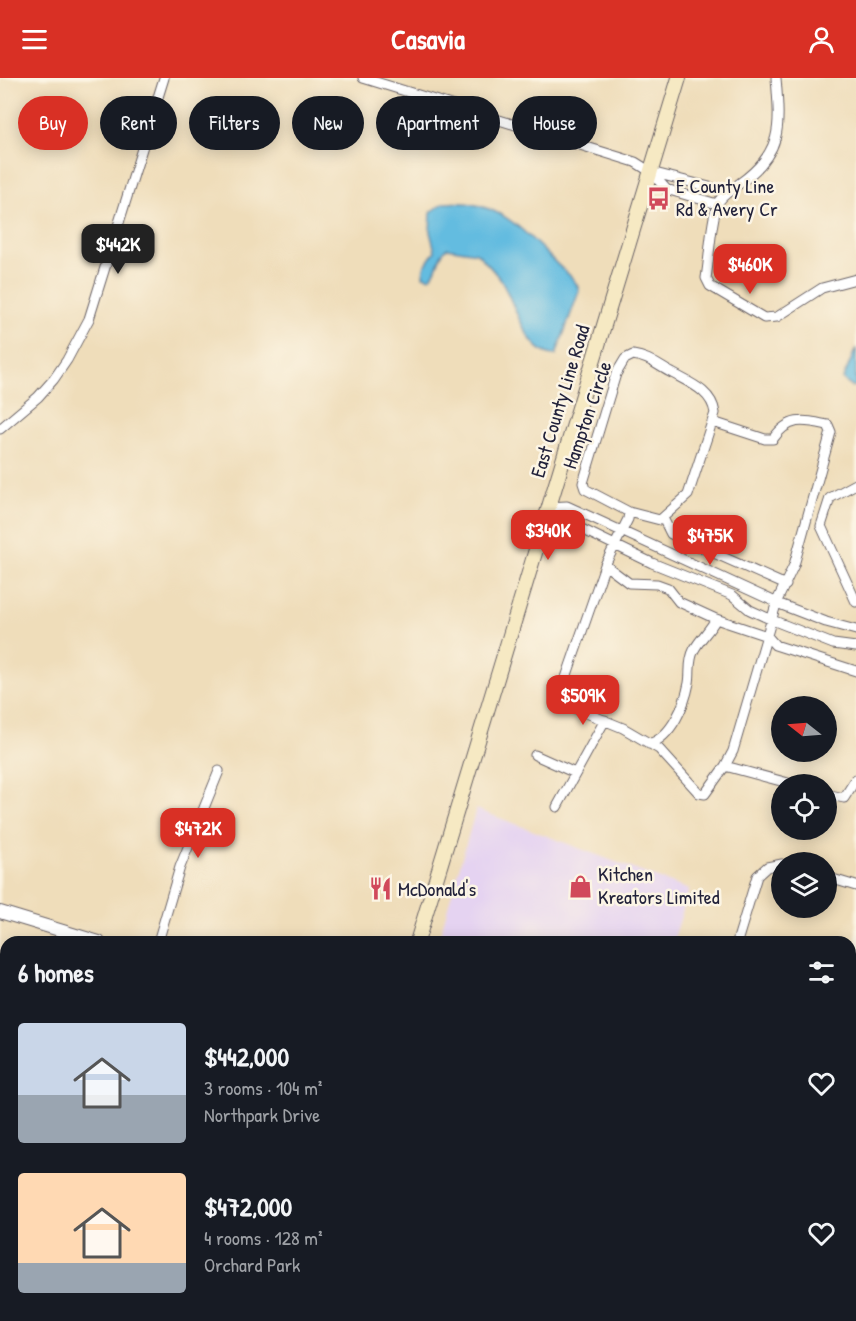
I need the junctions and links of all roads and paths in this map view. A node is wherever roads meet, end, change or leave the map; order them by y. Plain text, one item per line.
1 (164, 78) edge
2 (363, 78) edge
3 (679, 78) edge
4 (776, 78) edge
5 (651, 172) junction
6 (729, 192) junction
7 (717, 204) junction
8 (856, 279) edge
9 (713, 422) junction
10 (0, 429) edge
11 (856, 484) edge
12 (548, 507) junction
13 (629, 512) junction
14 (663, 518) junction
15 (620, 531) junction
16 (615, 545) junction
17 (605, 565) junction
18 (786, 585) junction
19 (777, 602) junction
20 (856, 602) edge
21 (716, 619) junction
22 (772, 620) junction
23 (856, 630) edge
24 (767, 636) junction
25 (856, 647) edge
26 (856, 671) edge
27 (605, 720) junction
28 (649, 744) junction
29 (535, 755) dead end
30 (725, 766) junction
31 (219, 771) dead end
32 (575, 773) junction
33 (771, 778) edge
34 (856, 778) edge
35 (837, 796) edge
36 (557, 807) dead end
37 (771, 866) edge
38 (837, 880) edge
39 (856, 886) edge
40 (0, 912) edge
41 (79, 936) edge
42 (160, 936) edge
43 (419, 936) edge
44 (739, 936) edge

1 - 10 street
2 - 5 street
3 - 5 main road, East County Line Road
4 - 6 street
5 - 6 street
5 - 7 street
5 - 12 main road, East County Line Road
6 - 7 street
7 - 8 street
9 - 13 street, Hampton Circle
9 - 14 street
9 - 18 street
11 - 20 street
12 - 15 street
12 - 16 street
12 - 43 main road, East County Line Road
13 - 14 street, Hampton Circle
13 - 15 street
14 - 18 street
15 - 16 street
15 - 19 street
16 - 17 street
16 - 22 street
17 - 21 street
17 - 27 street
18 - 19 street
19 - 22 street
19 - 23 street
21 - 24 street
21 - 28 street
22 - 24 street
22 - 25 street
24 - 26 street
24 - 30 street
27 - 28 street
27 - 32 street
28 - 30 street
29 - 32 street
30 - 33 street
31 - 42 street
32 - 36 street
34 - 35 street
37 - 44 street
38 - 39 street
40 - 41 street

